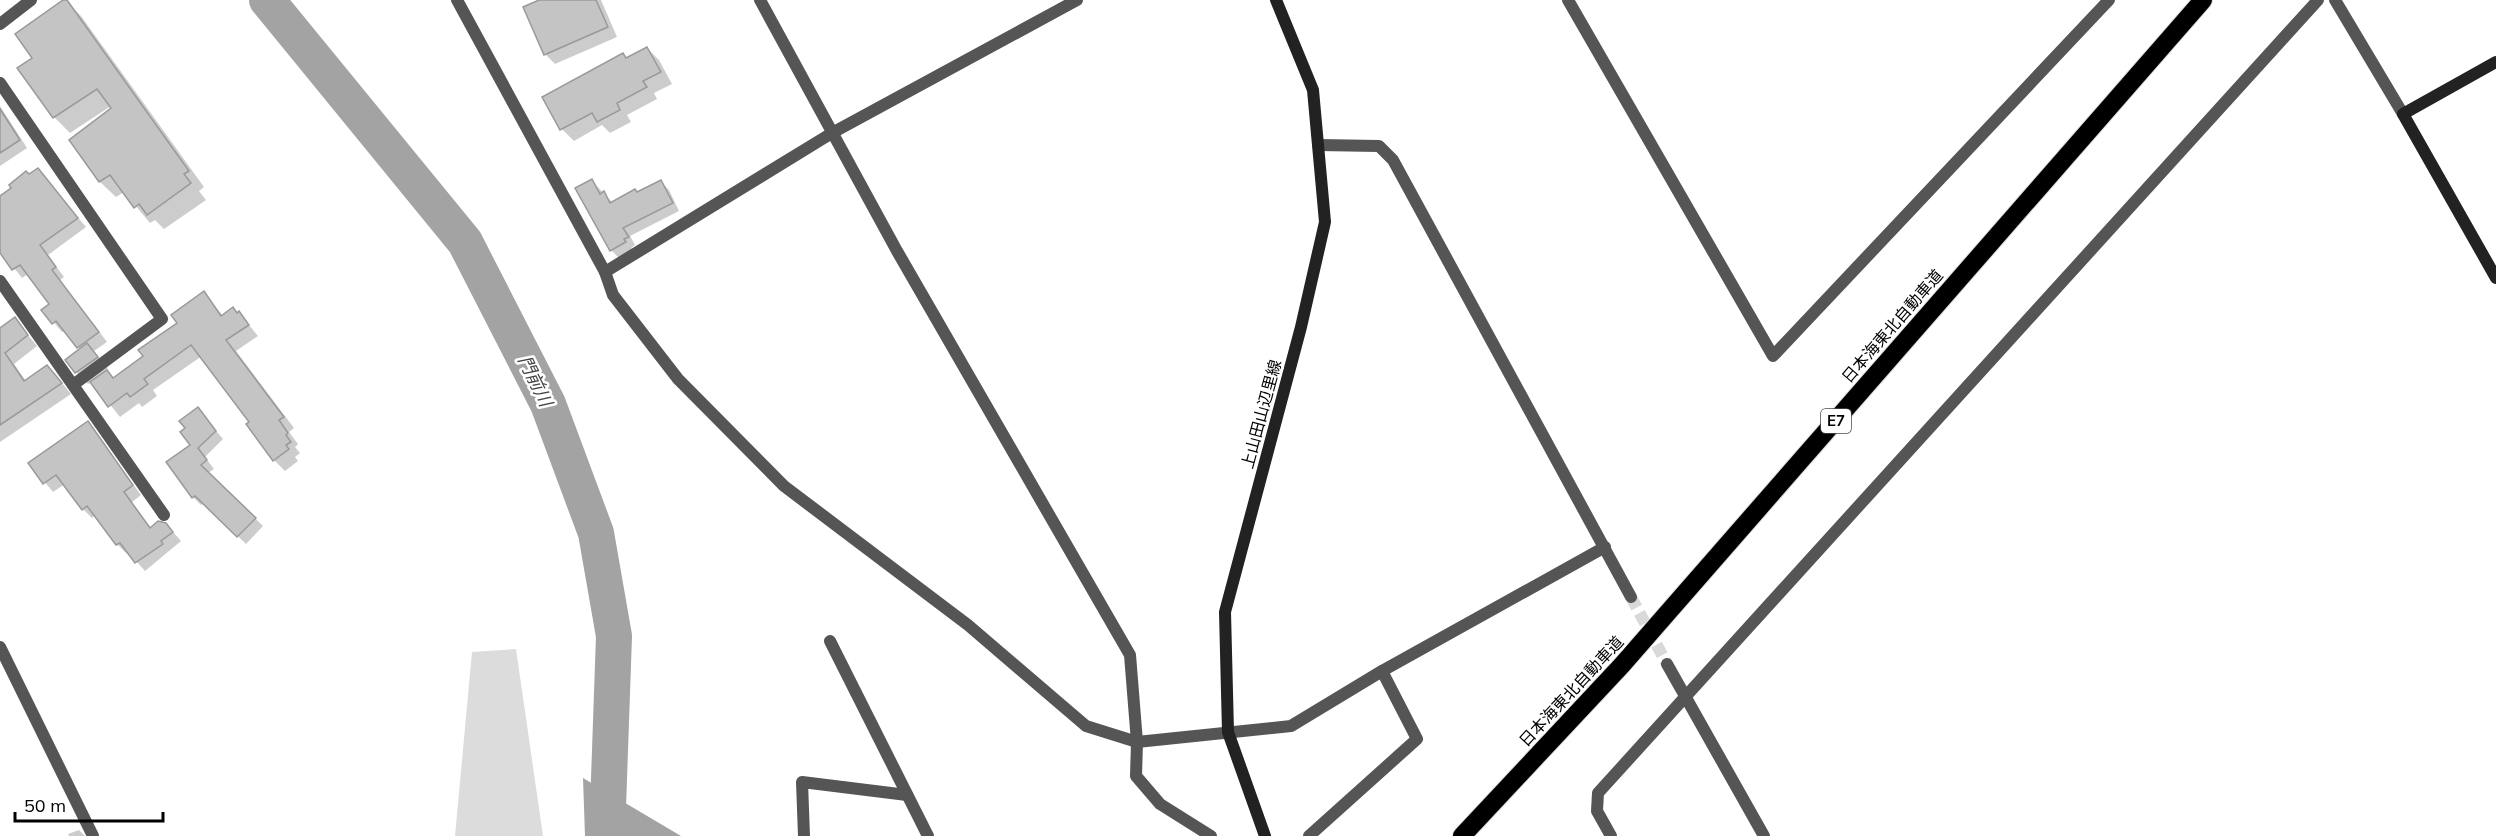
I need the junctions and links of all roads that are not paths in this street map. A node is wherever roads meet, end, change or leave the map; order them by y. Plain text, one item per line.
1 (30, 0) edge
2 (457, 0) edge
3 (760, 0) edge
4 (1077, 0) edge
5 (1276, 0) edge
6 (1568, 0) edge
7 (2109, 0) edge
8 (2203, 0) edge
9 (2318, 0) edge
10 (2336, 0) edge
11 (0, 24) edge
12 (2496, 62) edge
13 (0, 83) edge
14 (2403, 114) junction
15 (832, 133) junction
16 (1318, 146) junction
17 (605, 272) junction
18 (2496, 278) edge
19 (0, 281) edge
20 (73, 385) junction
21 (164, 515) dead end
22 (1605, 548) junction
23 (1631, 597) tunnel mouth
24 (830, 641) dead end
25 (0, 647) edge
26 (1667, 664) tunnel mouth
27 (1382, 671) junction
28 (1686, 695) junction
29 (1228, 732) junction
30 (1137, 742) junction
31 (907, 795) junction
32 (93, 836) edge
33 (804, 836) edge
34 (928, 836) edge
35 (1211, 836) edge
36 (1264, 836) edge
37 (1309, 836) edge
38 (1462, 836) edge
39 (1611, 836) edge
40 (1764, 836) edge

1 - 11 street
2 - 17 street
3 - 15 street
4 - 15 street
5 - 16 main road, 上山田山辺里線
6 - 7 street
8 - 38 highway, 日本海東北自動車道 / E7
9 - 28 street
10 - 14 street
12 - 14 main road
13 - 20 street
14 - 18 main road
15 - 17 street
15 - 30 street
16 - 22 street
16 - 29 main road, 上山田山辺里線
17 - 30 street
19 - 20 street
20 - 21 street
22 - 23 street
22 - 27 street
24 - 31 street
25 - 32 street
26 - 28 street
27 - 29 street
27 - 37 street
28 - 39 street
28 - 40 street
29 - 30 street
29 - 36 main road, 上山田山辺里線
30 - 35 street
31 - 33 street
31 - 34 street

